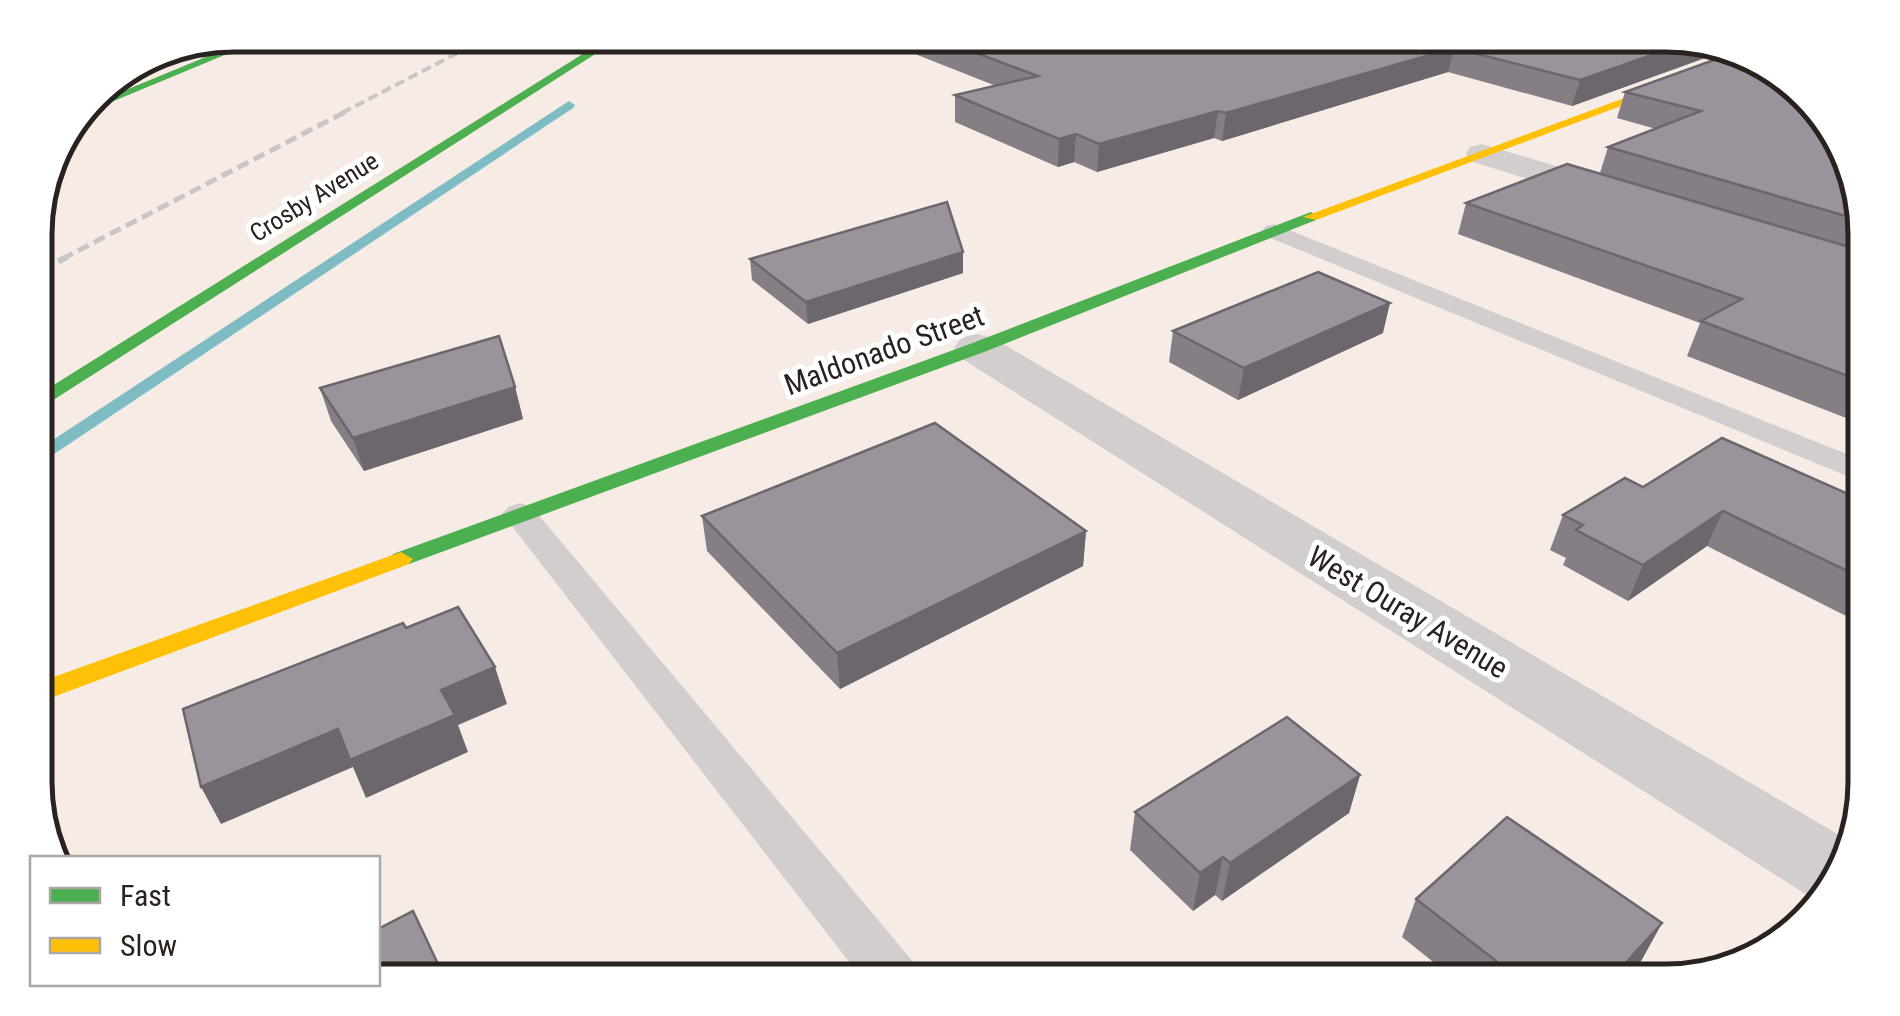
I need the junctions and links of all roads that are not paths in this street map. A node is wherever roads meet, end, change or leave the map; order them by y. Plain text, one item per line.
1 (225, 53) edge
2 (592, 53) edge
3 (1712, 68) edge
4 (114, 99) edge
5 (1482, 154) junction
6 (1642, 204) edge
7 (1274, 231) junction
8 (977, 348) junction
9 (53, 394) edge
10 (1848, 466) edge
11 (520, 514) junction
12 (52, 687) edge
13 (1826, 867) edge
14 (882, 964) edge

1 - 4 street
2 - 9 street, Crosby Avenue
3 - 5 street, Maldonado Street
5 - 6 street
5 - 7 street, Maldonado Street
7 - 8 street, Maldonado Street
7 - 10 lane
8 - 11 street, Maldonado Street
8 - 13 street, West Ouray Avenue
11 - 12 street, Maldonado Street
11 - 14 lane

